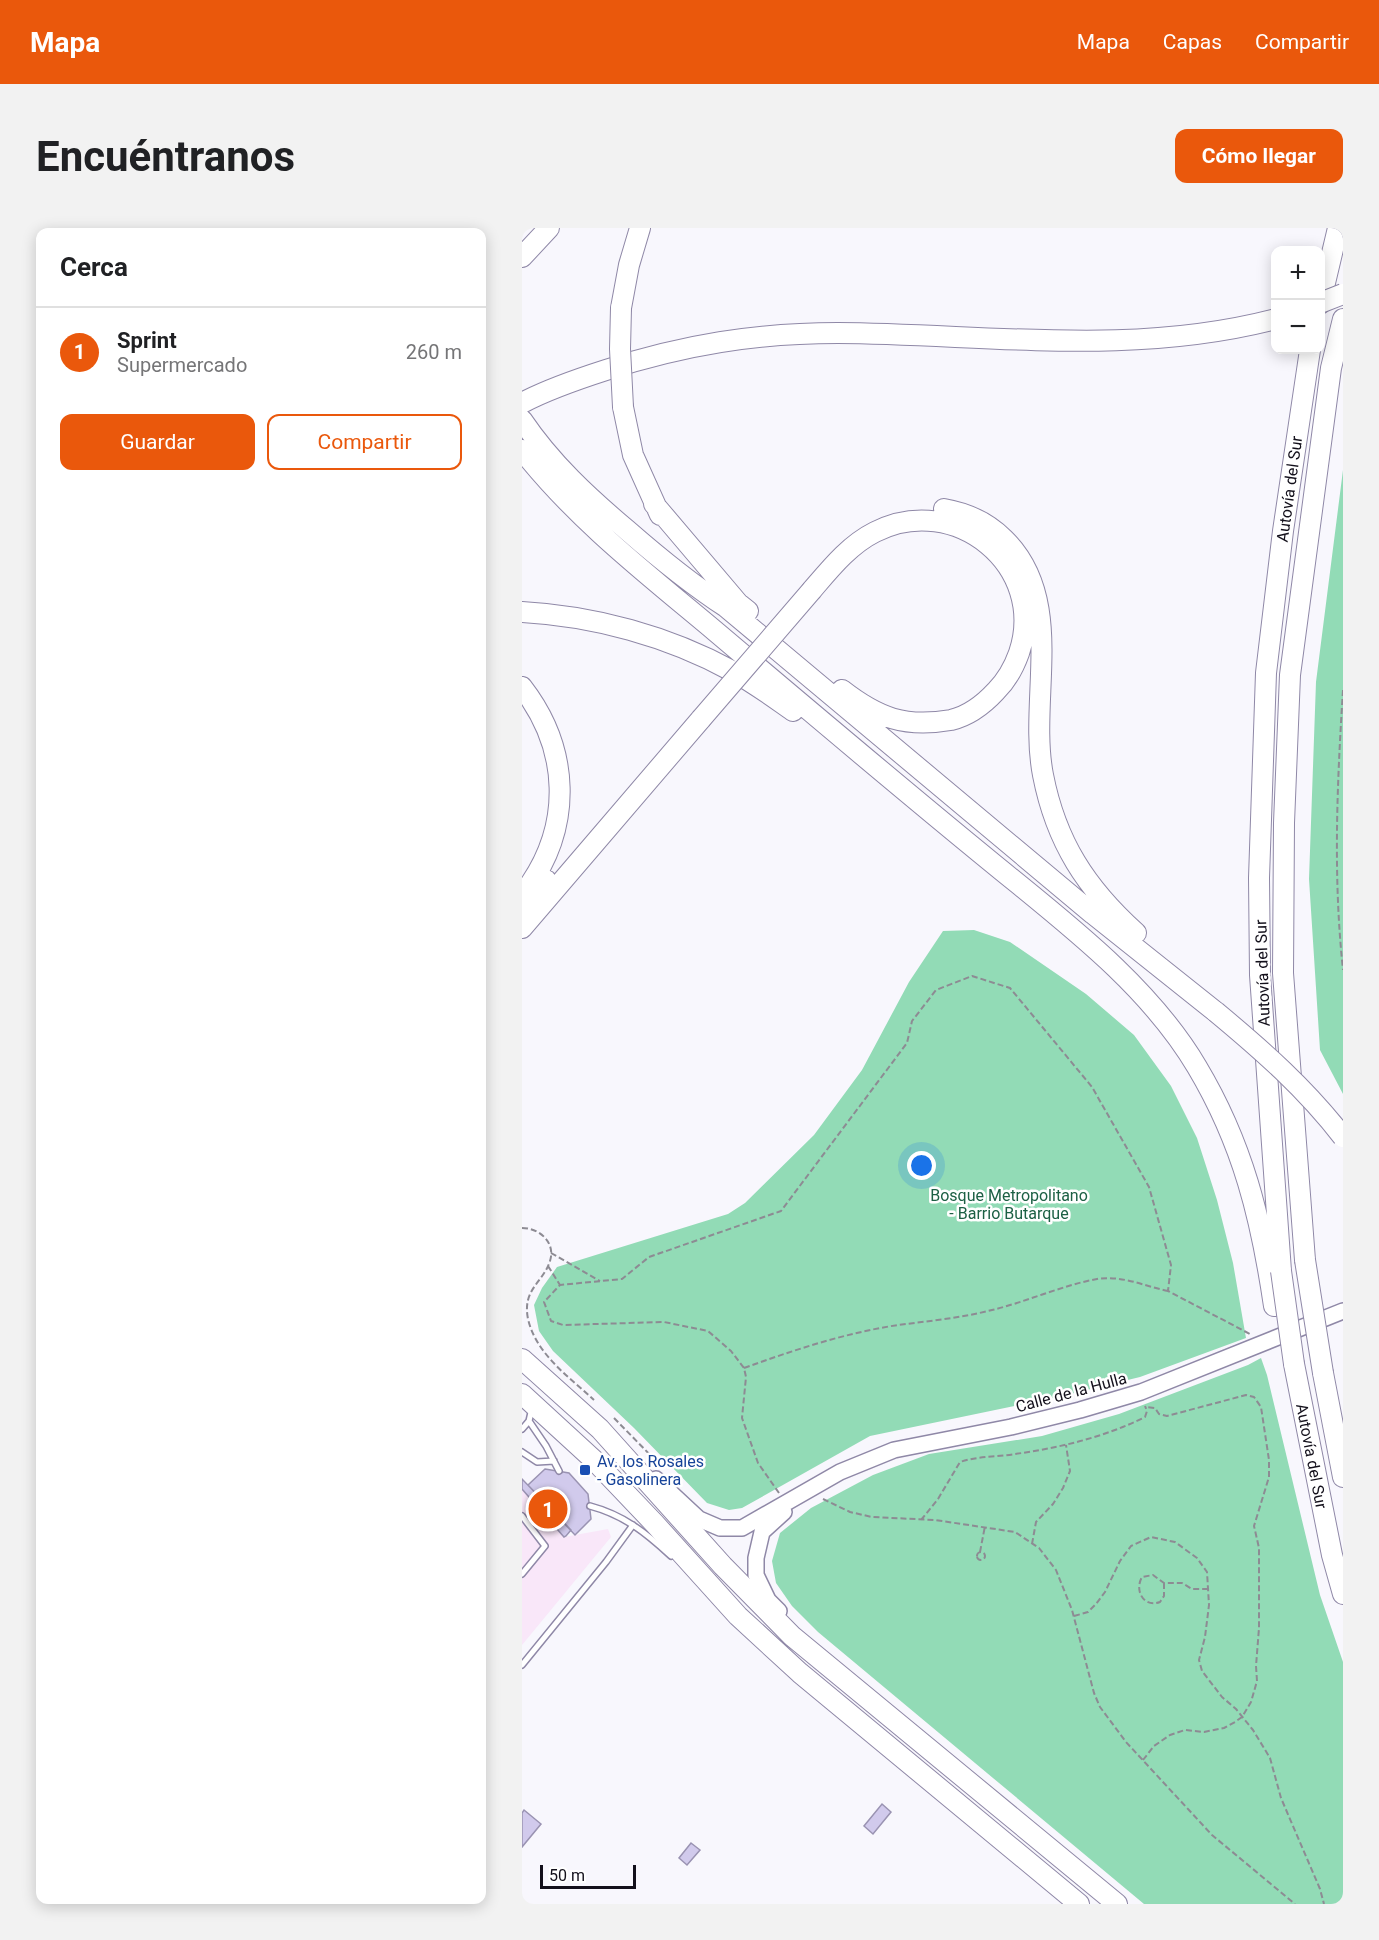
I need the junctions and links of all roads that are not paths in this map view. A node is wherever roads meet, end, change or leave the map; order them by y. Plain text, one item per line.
1 (549, 228) edge
2 (640, 228) edge
3 (1338, 228) edge
4 (522, 257) edge
5 (1343, 294) edge
6 (1321, 300) edge
7 (1325, 302) edge
8 (1271, 319) edge
9 (1343, 319) edge
10 (1309, 354) edge
11 (522, 403) edge
12 (522, 420) edge
13 (522, 450) edge
14 (543, 462) junction
15 (654, 504) junction
16 (806, 587) junction
17 (726, 607) junction
18 (522, 612) edge
19 (522, 687) edge
20 (696, 715) junction
21 (865, 759) junction
22 (522, 894) edge
23 (522, 907) edge
24 (522, 928) edge
25 (1211, 1007) junction
26 (1343, 1137) edge
27 (1275, 1270) junction
28 (1343, 1311) edge
29 (522, 1359) edge
30 (526, 1402) edge
31 (603, 1421) junction
32 (522, 1429) edge
33 (522, 1452) edge
34 (554, 1461) junction
35 (559, 1471) dead end
36 (1343, 1477) edge
37 (806, 1492) junction
38 (590, 1506) dead end
39 (522, 1516) edge
40 (633, 1525) junction
41 (677, 1561) dead end
42 (686, 1569) dead end
43 (522, 1574) edge
44 (1343, 1594) edge
45 (738, 1616) junction
46 (522, 1665) edge
47 (887, 1716) junction
48 (1079, 1904) edge
49 (1117, 1904) edge

1 - 4 highway
2 - 15 highway, bridge
3 - 6 highway
5 - 7 highway, bridge
8 - 11 highway
9 - 36 highway, Autovía del Sur, bridge
10 - 27 highway, Autovía del Sur
12 - 14 highway
13 - 14 highway
14 - 17 highway
14 - 21 highway
15 - 16 highway
15 - 17 highway
16 - 20 highway, bridge
16 - 25 highway
17 - 25 highway
18 - 21 highway
19 - 22 highway
20 - 23 highway
20 - 24 highway
21 - 27 highway
25 - 26 highway, bridge
27 - 44 highway, Autovía del Sur, bridge
28 - 37 street, Calle de la Hulla
29 - 31 highway
30 - 32 lane
30 - 34 lane
30 - 45 highway
31 - 37 street
31 - 47 highway
33 - 34 lane
34 - 35 lane
37 - 47 street
38 - 40 lane
39 - 43 lane
40 - 41 lane
40 - 46 lane
42 - 45 lane
45 - 48 highway
47 - 49 highway

